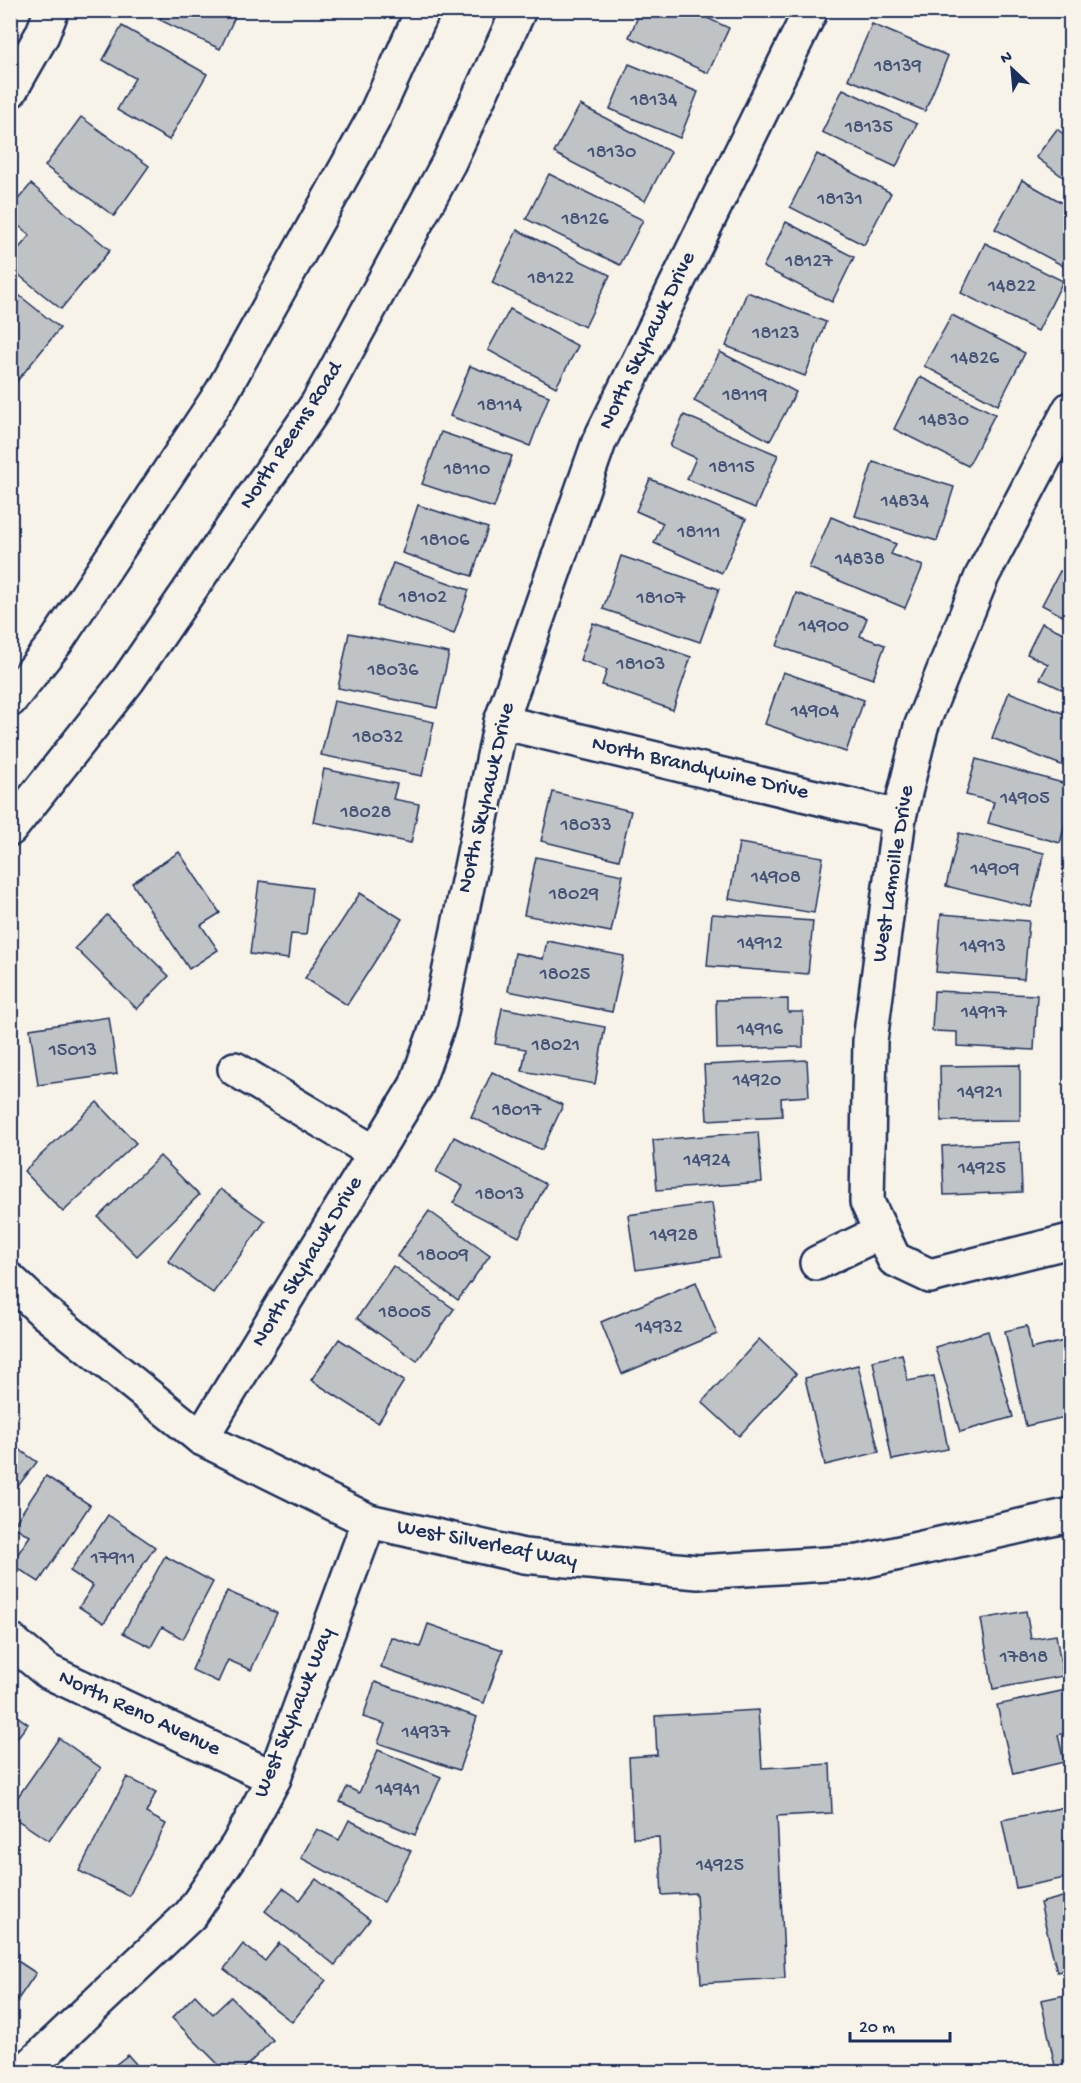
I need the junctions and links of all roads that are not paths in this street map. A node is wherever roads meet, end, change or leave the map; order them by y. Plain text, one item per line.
1 (52, 10) edge
2 (423, 10) edge
3 (519, 10) edge
4 (811, 10) edge
5 (10, 91) edge
6 (1071, 409) edge
7 (10, 700) edge
8 (501, 722) junction
9 (899, 816) junction
10 (10, 829) edge
11 (235, 1069) dead end
12 (375, 1153) junction
13 (1071, 1241) edge
14 (888, 1246) junction
15 (817, 1263) dead end
16 (10, 1280) edge
17 (201, 1438) junction
18 (1071, 1515) edge
19 (369, 1521) junction
20 (10, 1641) edge
21 (274, 1778) junction
22 (24, 2073) edge

1 - 5 street
2 - 7 street
3 - 10 street, North Reems Road
4 - 8 street, North Skyhawk Drive
6 - 9 street, West Lamoille Drive
8 - 9 street, North Brandywine Drive
8 - 12 street, North Skyhawk Drive
9 - 14 street, West Lamoille Drive
11 - 12 street
12 - 17 street, North Skyhawk Drive
13 - 14 street
14 - 15 street
16 - 17 street, West Silverleaf Way
17 - 19 street, West Silverleaf Way
18 - 19 street, West Silverleaf Way
19 - 21 street, West Skyhawk Way
20 - 21 street, North Reno Avenue
21 - 22 street, West Skyhawk Way

